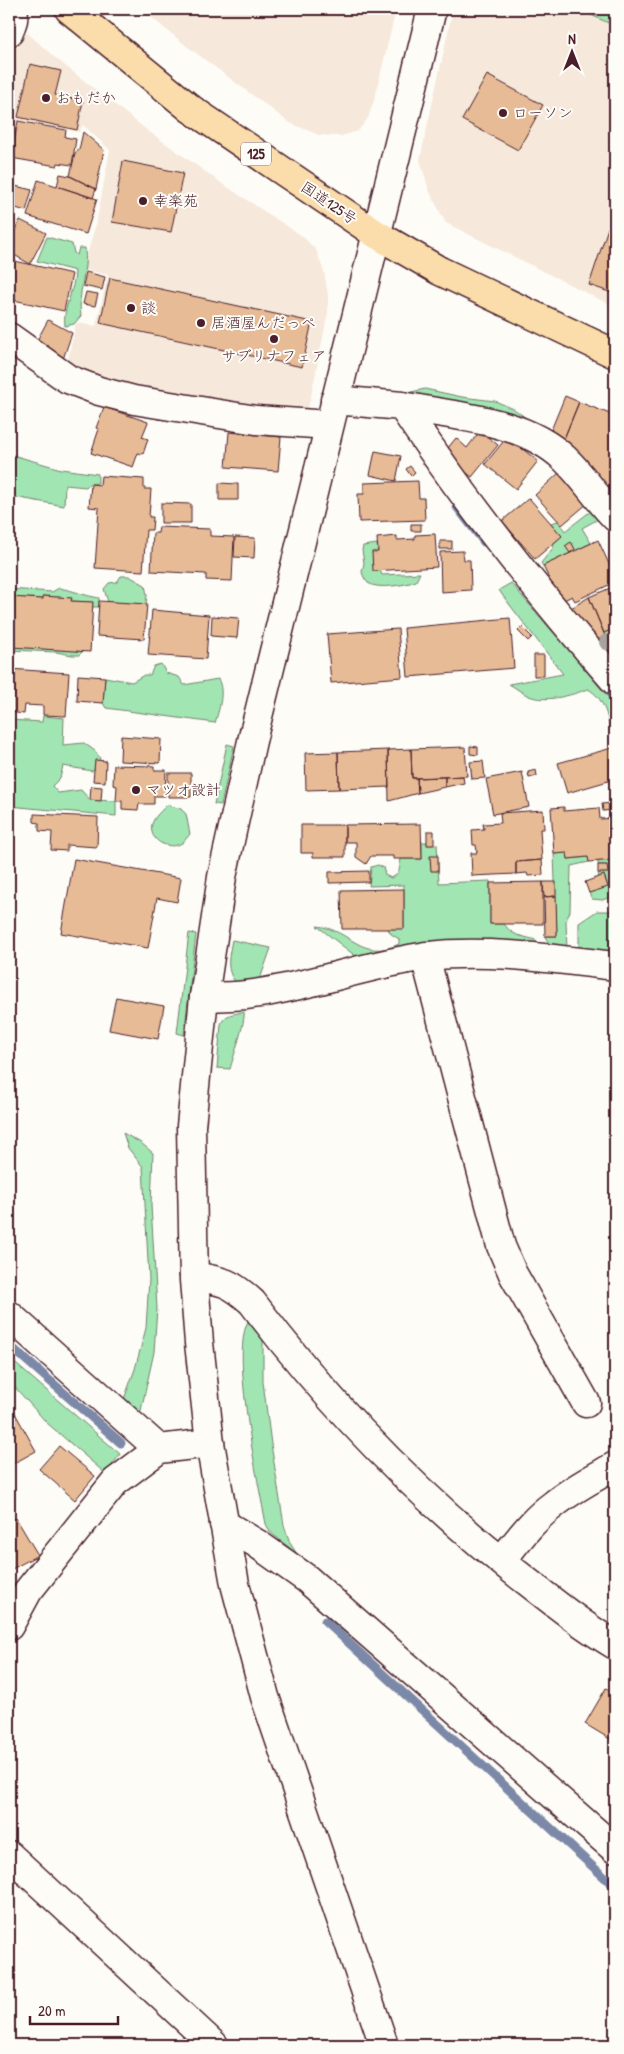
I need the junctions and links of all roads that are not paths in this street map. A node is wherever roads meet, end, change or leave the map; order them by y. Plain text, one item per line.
1 (14, 9) edge
2 (70, 9) edge
3 (432, 9) edge
4 (9, 32) edge
5 (376, 234) junction
6 (9, 337) edge
7 (615, 354) edge
8 (402, 406) junction
9 (332, 413) junction
10 (615, 517) edge
11 (615, 681) edge
12 (425, 956) junction
13 (615, 966) edge
14 (204, 997) junction
15 (194, 1276) junction
16 (9, 1315) edge
17 (586, 1403) dead end
18 (210, 1443) junction
19 (159, 1450) junction
20 (615, 1466) edge
21 (224, 1524) junction
22 (501, 1561) junction
23 (19, 1596) edge
24 (9, 1626) edge
25 (615, 1645) edge
26 (615, 1849) edge
27 (9, 1855) edge
28 (214, 2045) edge
29 (384, 2045) edge

1 - 4 street
2 - 5 highway, 国道125号 / 125
3 - 5 street
5 - 7 highway, 国道125号 / 125
5 - 9 street
6 - 9 street
8 - 9 street
8 - 10 street
8 - 11 street
9 - 14 street
12 - 13 street
12 - 14 street
12 - 17 street
14 - 15 street
15 - 18 street
15 - 22 street
16 - 19 street
18 - 19 street
18 - 21 street
19 - 23 street
20 - 22 street
21 - 26 street
21 - 29 street
22 - 25 street
23 - 24 street
27 - 28 street

